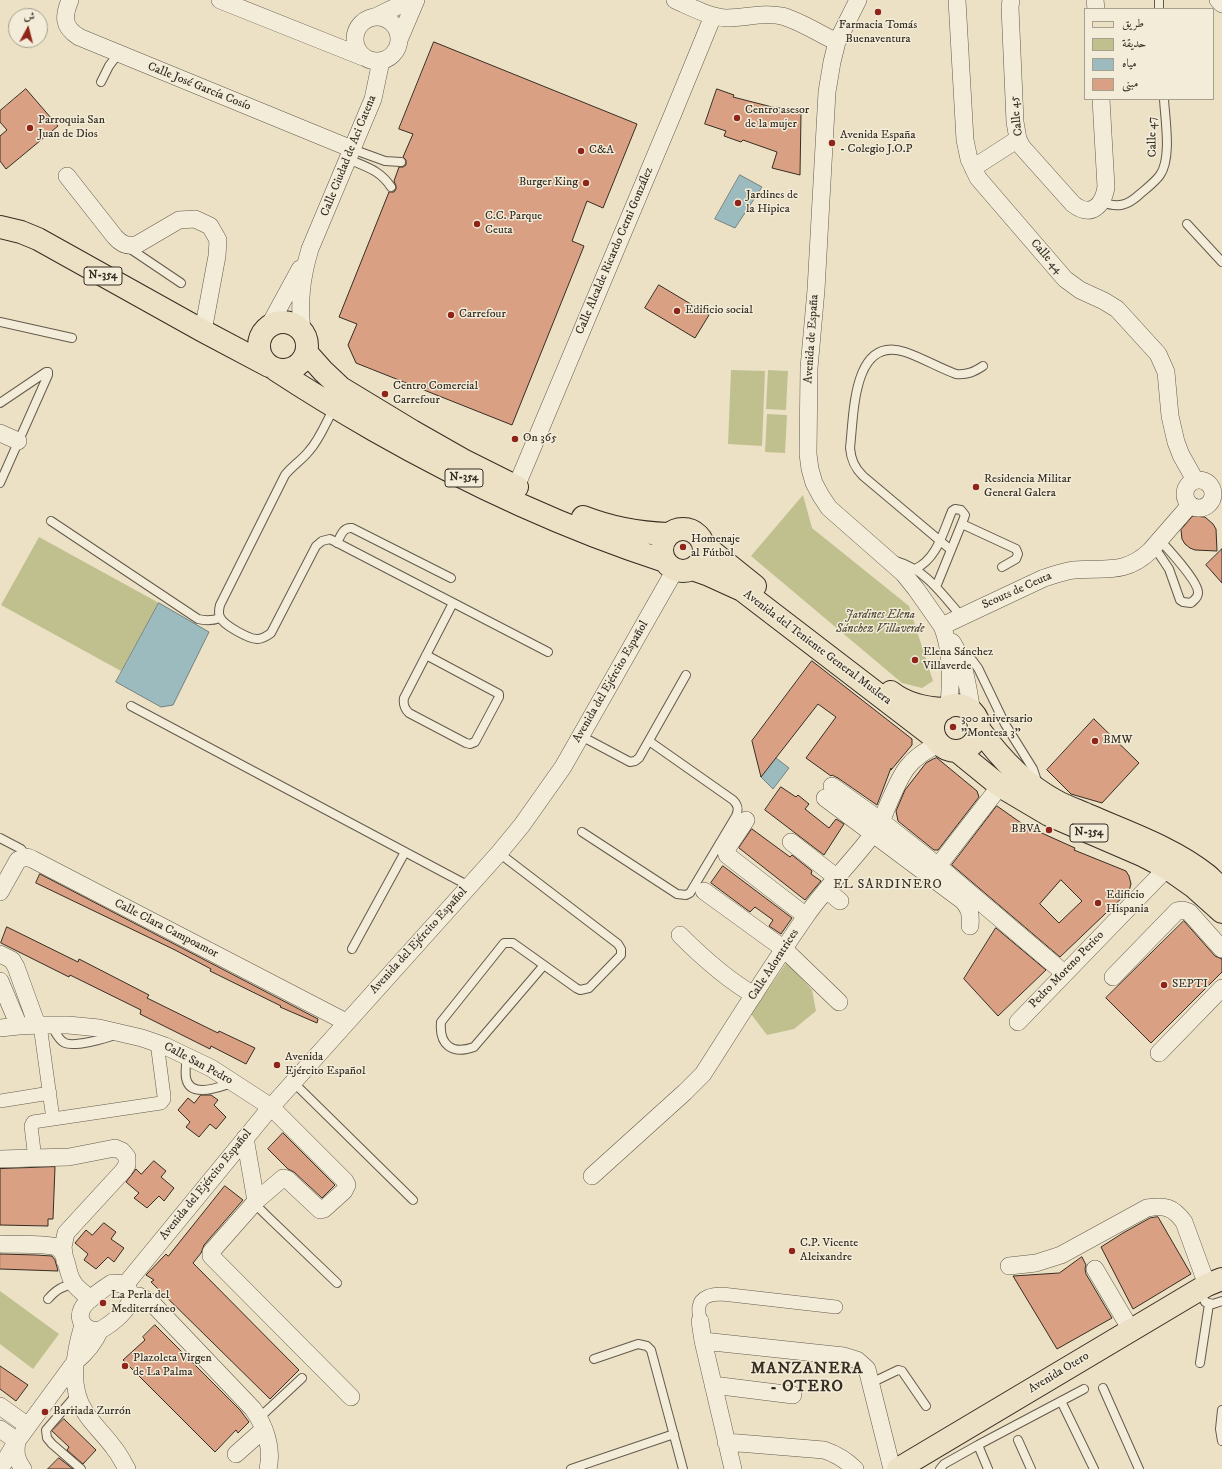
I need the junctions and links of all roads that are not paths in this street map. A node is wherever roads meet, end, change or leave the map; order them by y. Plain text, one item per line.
1 (220, 0) edge
2 (410, 0) edge
3 (416, 0) edge
4 (675, 0) edge
5 (858, 0) edge
6 (957, 0) edge
7 (1011, 0) edge
8 (1218, 0) edge
9 (69, 4) edge
10 (1222, 4) edge
11 (713, 16) junction
12 (375, 17) junction
13 (399, 40) junction
14 (837, 42) junction
15 (118, 54) junction
16 (363, 57) junction
17 (382, 61) junction
18 (101, 82) dead end
19 (1101, 100) edge
20 (1164, 100) edge
21 (1018, 139) junction
22 (350, 154) junction
23 (401, 162) dead end
24 (973, 168) junction
25 (67, 176) dead end
26 (391, 187) dead end
27 (1101, 202) junction
28 (1187, 224) dead end
29 (0, 227) edge
30 (125, 245) junction
31 (310, 249) junction
32 (1222, 262) edge
33 (181, 283) dead end
34 (0, 322) edge
35 (266, 328) junction
36 (202, 331) junction
37 (302, 332) junction
38 (72, 338) dead end
39 (307, 353) junction
40 (983, 366) dead end
41 (272, 368) junction
42 (0, 403) edge
43 (334, 407) junction
44 (0, 434) edge
45 (18, 441) junction
46 (1195, 480) junction
47 (0, 483) edge
48 (516, 486) junction
49 (1217, 503) edge
50 (1190, 505) junction
51 (51, 521) dead end
52 (962, 524) junction
53 (668, 534) junction
54 (939, 540) junction
55 (338, 542) junction
56 (1156, 543) junction
57 (704, 545) junction
58 (951, 550) junction
59 (888, 559) junction
60 (677, 567) junction
61 (1002, 567) dead end
62 (915, 569) junction
63 (451, 578) dead end
64 (936, 587) junction
65 (453, 603) junction
66 (961, 616) junction
67 (220, 618) junction
68 (943, 629) junction
69 (956, 648) junction
70 (548, 652) dead end
71 (426, 655) junction
72 (686, 674) dead end
73 (131, 706) dead end
74 (946, 707) junction
75 (975, 720) junction
76 (581, 736) junction
77 (649, 741) junction
78 (944, 744) junction
79 (1000, 786) junction
80 (1034, 787) junction
81 (828, 792) dead end
82 (746, 820) dead end
83 (878, 827) junction
84 (582, 832) dead end
85 (0, 838) edge
86 (791, 842) dead end
87 (405, 852) junction
88 (499, 853) junction
89 (27, 857) junction
90 (938, 866) junction
91 (1167, 868) junction
92 (831, 884) junction
93 (469, 886) junction
94 (1222, 890) edge
95 (704, 891) dead end
96 (0, 892) edge
97 (840, 901) dead end
98 (1222, 912) edge
99 (806, 916) junction
100 (970, 926) dead end
101 (680, 935) dead end
102 (352, 949) dead end
103 (784, 949) junction
104 (1222, 950) edge
105 (0, 954) edge
106 (544, 965) junction
107 (1064, 973) junction
108 (1113, 977) dead end
109 (0, 981) edge
110 (1222, 988) edge
111 (754, 995) junction
112 (839, 1002) dead end
113 (346, 1022) junction
114 (1018, 1022) dead end
115 (43, 1025) junction
116 (19, 1026) junction
117 (0, 1028) edge
118 (157, 1043) junction
119 (1159, 1053) dead end
120 (187, 1056) junction
121 (293, 1082) junction
122 (233, 1083) junction
123 (50, 1093) junction
124 (0, 1101) edge
125 (271, 1107) junction
126 (54, 1119) junction
127 (245, 1138) junction
128 (35, 1158) junction
129 (0, 1159) edge
130 (592, 1176) dead end
131 (413, 1200) dead end
132 (256, 1201) junction
133 (0, 1244) edge
134 (66, 1261) junction
135 (1009, 1266) dead end
136 (1094, 1269) dead end
137 (337, 1283) dead end
138 (74, 1284) junction
139 (1210, 1289) edge
140 (128, 1290) junction
141 (48, 1299) dead end
142 (91, 1299) junction
143 (1222, 1301) edge
144 (836, 1307) dead end
145 (700, 1321) joint
146 (83, 1325) junction
147 (100, 1330) junction
148 (1131, 1330) junction
149 (703, 1341) junction
150 (594, 1359) dead end
151 (75, 1362) junction
152 (1200, 1363) dead end
153 (302, 1378) dead end
154 (871, 1383) junction
155 (713, 1385) junction
156 (1102, 1388) dead end
157 (1084, 1389) dead end
158 (77, 1394) junction
159 (793, 1395) dead end
160 (351, 1397) dead end
161 (1061, 1401) junction
162 (0, 1406) edge
163 (926, 1406) dead end
164 (1222, 1410) edge
165 (262, 1424) junction
166 (28, 1426) junction
167 (0, 1429) edge
168 (674, 1434) junction
169 (1018, 1440) dead end
170 (17, 1441) junction
171 (1222, 1441) edge
172 (726, 1442) junction
173 (978, 1445) junction
174 (236, 1454) dead end
175 (0, 1469) edge
176 (23, 1469) edge
177 (81, 1469) edge
178 (127, 1469) edge
179 (268, 1469) edge
180 (571, 1469) edge
181 (683, 1469) edge
182 (733, 1469) edge
183 (855, 1469) edge
184 (892, 1469) edge
185 (898, 1469) edge
186 (940, 1469) edge
187 (988, 1469) edge
188 (1031, 1469) edge
189 (1094, 1469) edge
190 (1139, 1469) edge

1 - 16 street
2 - 12 street
3 - 13 street
4 - 11 street
5 - 14 street, Avenida de España
6 - 24 street, Calle 44
7 - 21 street, Calle 45
8 - 10 street
9 - 15 street, Calle José García Cosío
11 - 14 street
11 - 48 street, Calle Alcalde Ricardo Cerni González
12 - 13 street
12 - 16 street
13 - 17 street
14 - 59 street, Avenida de España
15 - 18 lane
15 - 22 street, Calle José García Cosío
16 - 17 street
17 - 22 street, Calle Ciudad de Aci Catena
19 - 27 street
20 - 27 lane, Calle 47
21 - 24 street
21 - 27 street, Calle 45
22 - 23 lane
22 - 26 lane
22 - 31 street, Calle Ciudad de Aci Catena
24 - 46 street, Calle 44
25 - 30 street
28 - 32 lane
29 - 36 main road, Avenida del Teniente General Muslera / N-354
30 - 33 lane
30 - 36 street
31 - 35 street, Calle Ciudad de Aci Catena
31 - 37 street, Calle Ciudad de Aci Catena
34 - 38 lane
35 - 36 main road, N-354
35 - 37 main road, N-354
35 - 41 main road, N-354
36 - 41 main road, Avenida del Teniente General Muslera / N-354
37 - 39 main road, N-354
39 - 41 main road
39 - 48 main road, N-354
40 - 54 lane
41 - 43 main road, Avenida del Teniente General Muslera / N-354
42 - 45 lane
43 - 60 main road, Avenida del Teniente General Muslera / N-354
43 - 67 lane
44 - 45 street
45 - 47 lane
46 - 49 street
46 - 50 street
48 - 53 main road, N-354
49 - 50 street
50 - 56 street, Scouts de Ceuta
51 - 67 lane
52 - 54 lane
52 - 58 lane
52 - 61 lane
53 - 57 main road, N-354
53 - 60 main road
54 - 58 lane
54 - 62 lane
55 - 63 lane
55 - 65 lane
55 - 67 lane
56 - 56 lane
56 - 66 street, Scouts de Ceuta
57 - 60 main road
57 - 74 main road, Avenida del Teniente General Muslera / N-354
58 - 64 lane
59 - 62 lane
59 - 68 street, Avenida de España
60 - 76 street, Avenida del Ejército Español
60 - 78 main road, Avenida del Teniente General Muslera / N-354
62 - 64 lane
64 - 66 lane
65 - 70 lane
65 - 71 lane
66 - 68 street, Scouts de Ceuta
68 - 69 street, Avenida de España
68 - 74 street, Avenida de España
69 - 75 street, Avenida de España
69 - 80 lane
71 - 71 lane
72 - 77 lane
73 - 87 lane
74 - 75 main road, N-354
74 - 78 main road
75 - 78 main road
75 - 80 main road, Avenida de España / N-354
76 - 77 lane
76 - 88 street, Avenida del Ejército Español
77 - 84 lane
78 - 79 main road, N-354
78 - 83 street, Calle Adoratrices
79 - 90 street
79 - 91 main road, N-354
80 - 94 main road, Avenida de España / N-354
81 - 83 street
82 - 99 street
83 - 90 street
83 - 92 street, Calle Adoratrices
83 - 100 street
85 - 89 lane
86 - 92 street
87 - 93 lane
87 - 102 lane
88 - 93 street, Avenida del Ejército Español
88 - 106 lane
89 - 96 street
89 - 113 street, Calle Clara Campoamor
90 - 107 street
91 - 98 main road, N-354
91 - 107 street, Pedro Moreno Perico
92 - 97 street
92 - 99 street, Calle Adoratrices
93 - 113 street, Avenida del Ejército Español
95 - 103 street
99 - 103 street, Calle Adoratrices
101 - 111 street
103 - 111 street, Calle Adoratrices
103 - 112 street
104 - 108 street
105 - 115 street
106 - 106 lane
107 - 114 street, Pedro Moreno Perico
109 - 116 street
110 - 119 street
111 - 130 street, Calle Adoratrices
113 - 121 street, Avenida del Ejército Español
115 - 116 street, Calle San Pedro
115 - 118 street, Calle San Pedro
115 - 123 street
116 - 117 street, Calle San Pedro
118 - 120 street, Calle San Pedro
118 - 126 street
120 - 122 street, Calle San Pedro
120 - 122 lane
121 - 125 street, Avenida del Ejército Español
121 - 131 lane
122 - 125 street, Calle San Pedro
123 - 124 street
123 - 126 street
125 - 127 street, Avenida del Ejército Español
125 - 132 street, Calle San Pedro
126 - 128 street
127 - 132 street
127 - 140 street, Avenida del Ejército Español
128 - 129 street
128 - 134 street
132 - 137 lane
132 - 160 street
133 - 134 street
134 - 138 street
135 - 139 street
136 - 148 street
138 - 141 lane
138 - 142 street
139 - 143 lane
139 - 148 main road, Avenida Otero
139 - 152 lane
140 - 142 street
140 - 147 street, Avenida del Ejército Español
140 - 165 street
142 - 146 street
144 - 145 street
145 - 149 street
146 - 147 street
146 - 151 street
147 - 151 street
148 - 185 main road, Avenida Otero
149 - 154 street
149 - 155 street
150 - 168 lane
151 - 158 street
151 - 166 street
153 - 165 lane
154 - 163 lane
154 - 184 street
155 - 159 street
155 - 172 street
156 - 190 lane
157 - 161 lane
158 - 177 lane
158 - 178 street
161 - 173 lane
161 - 189 lane
162 - 166 street
164 - 171 lane
165 - 174 street
165 - 179 street
166 - 170 street
167 - 170 street
168 - 180 lane
168 - 181 lane
169 - 188 lane
170 - 175 street
170 - 176 street
172 - 182 street
172 - 183 street
173 - 186 lane
173 - 187 lane

